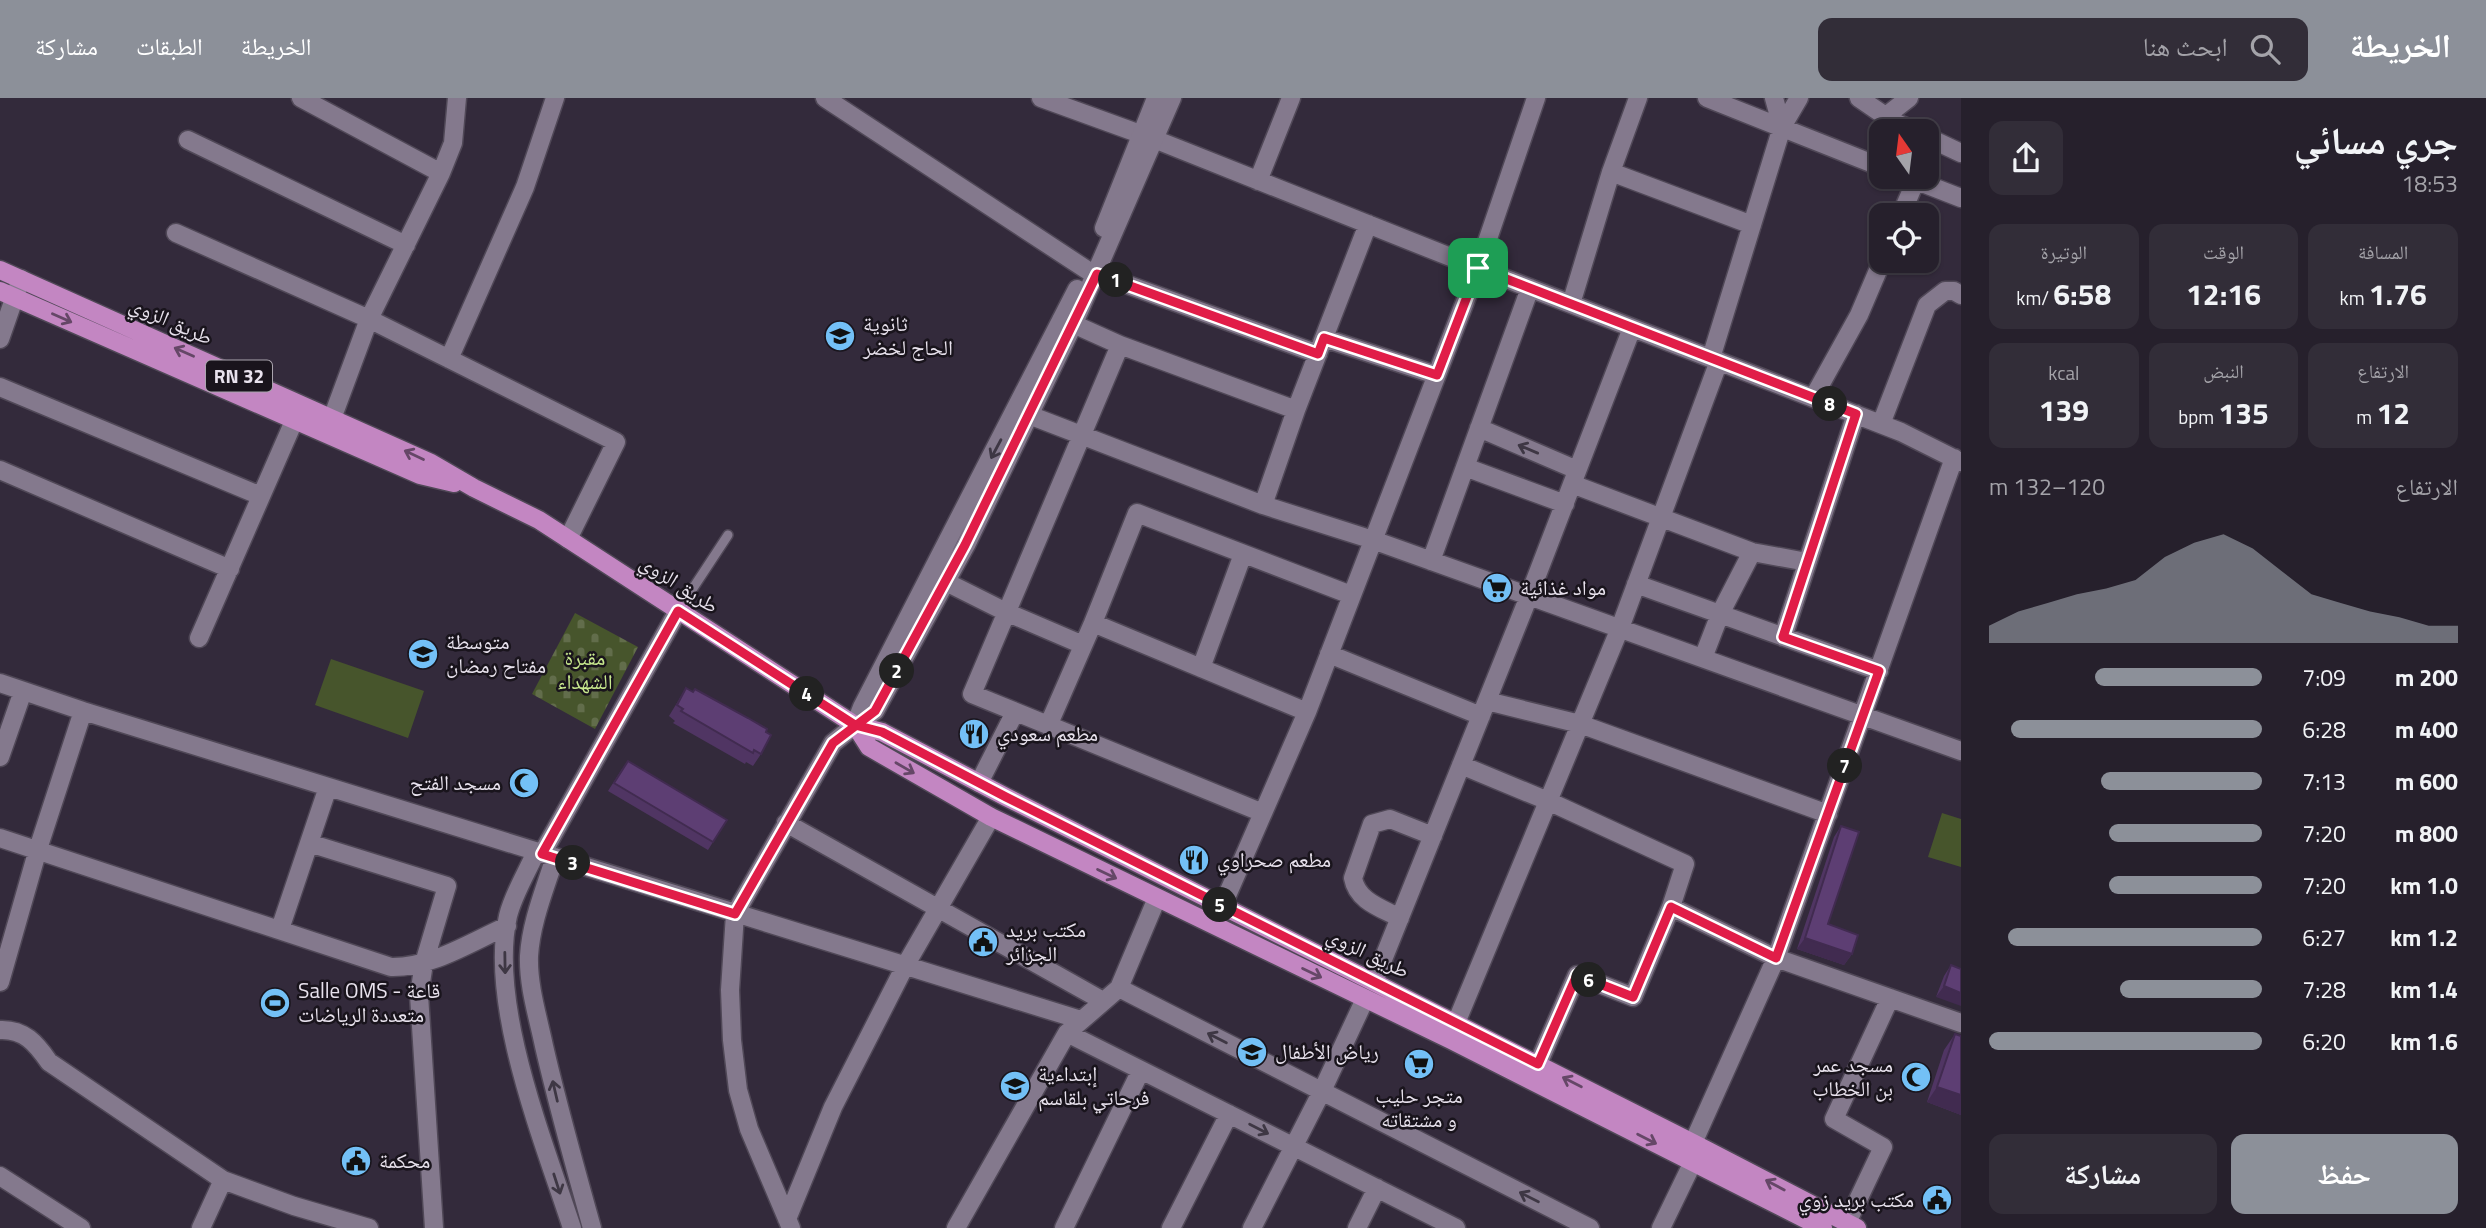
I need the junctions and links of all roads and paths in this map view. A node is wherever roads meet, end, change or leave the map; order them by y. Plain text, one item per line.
1 (301, 98) edge
2 (457, 98) edge
3 (555, 98) edge
4 (825, 98) edge
5 (1041, 98) edge
6 (1156, 98) edge
7 (1172, 98) edge
8 (1291, 98) edge
9 (1536, 98) edge
10 (1638, 98) edge
11 (1707, 98) edge
12 (1774, 98) edge
13 (1799, 98) edge
14 (1859, 98) edge
15 (1909, 98) edge
16 (1886, 116) junction
17 (1892, 119) edge
18 (1782, 128) junction
19 (1148, 137) junction
20 (188, 140) dead end
21 (1939, 143) edge
22 (1961, 153) edge
23 (1869, 162) edge
24 (1611, 172) junction
25 (441, 173) junction
26 (1258, 181) junction
27 (1938, 189) edge
28 (1961, 198) edge
29 (1368, 224) junction
30 (1752, 225) junction
31 (176, 233) dead end
32 (406, 244) junction
33 (1478, 268) junction
34 (0, 270) edge
35 (1092, 272) junction
36 (1877, 273) edge
37 (20, 279) junction
38 (1530, 288) junction
39 (7, 294) edge
40 (1961, 295) edge
41 (1571, 304) junction
42 (369, 320) junction
43 (1068, 321) junction
44 (1632, 328) junction
45 (0, 338) edge
46 (1120, 345) junction
47 (1321, 346) junction
48 (449, 359) junction
49 (1715, 359) junction
50 (1437, 375) junction
51 (0, 387) edge
52 (1813, 398) junction
53 (1296, 410) junction
54 (1022, 413) junction
55 (1856, 414) junction
56 (294, 421) junction
57 (1881, 424) junction
58 (330, 426) junction
59 (1479, 428) junction
60 (1081, 435) junction
61 (1957, 460) edge
62 (1465, 467) junction
63 (0, 470) edge
64 (1575, 477) junction
65 (261, 496) junction
66 (1564, 504) junction
67 (1263, 505) junction
68 (1661, 518) junction
69 (728, 535) dead end
70 (568, 539) junction
71 (1373, 540) junction
72 (1752, 552) junction
73 (1243, 554) junction
74 (1431, 561) junction
75 (1807, 562) junction
76 (230, 569) junction
77 (938, 579) junction
78 (1636, 584) junction
79 (1352, 595) junction
80 (1529, 596) junction
81 (678, 611) junction
82 (1006, 612) junction
83 (1720, 614) junction
84 (1093, 623) junction
85 (1620, 628) junction
86 (1783, 637) junction
87 (200, 638) dead end
88 (1083, 645) junction
89 (1329, 654) junction
90 (1703, 658) junction
91 (1200, 668) junction
92 (1879, 671) junction
93 (0, 683) edge
94 (23, 691) junction
95 (1484, 708) junction
96 (83, 711) junction
97 (1015, 712) junction
98 (1307, 712) junction
99 (1863, 716) junction
100 (1580, 724) junction
101 (855, 725) junction
102 (1048, 726) junction
103 (1961, 751) edge
104 (0, 757) edge
105 (1461, 765) junction
106 (979, 783) junction
107 (328, 787) junction
108 (1548, 801) junction
109 (1263, 813) junction
110 (1828, 814) junction
111 (991, 817) junction
112 (786, 823) junction
113 (1433, 836) junction
114 (0, 838) edge
115 (309, 843) junction
116 (38, 849) junction
117 (544, 854) junction
118 (1157, 898) junction
119 (1222, 906) junction
120 (1671, 907) junction
121 (939, 908) junction
122 (735, 914) junction
123 (1399, 918) junction
124 (507, 926) junction
125 (280, 929) junction
126 (1776, 958) junction
127 (3, 959) edge
128 (424, 962) junction
129 (905, 966) junction
130 (0, 982) edge
131 (1374, 982) junction
132 (1119, 988) junction
133 (1890, 998) junction
134 (1365, 999) junction
135 (1103, 1001) junction
136 (1081, 1020) junction
137 (1456, 1023) junction
138 (1961, 1023) edge
139 (0, 1030) edge
140 (1067, 1033) junction
141 (1538, 1064) junction
142 (1141, 1070) junction
143 (1322, 1091) junction
144 (1229, 1114) junction
145 (1693, 1143) junction
146 (1294, 1147) junction
147 (1693, 1162) junction
148 (0, 1176) edge
149 (223, 1180) junction
150 (1377, 1188) junction
151 (336, 1223) edge
152 (789, 1223) edge
153 (1852, 1225) edge
154 (81, 1228) edge
155 (201, 1228) edge
156 (369, 1228) edge
157 (434, 1228) edge
158 (572, 1228) edge
159 (592, 1228) edge
160 (956, 1228) edge
161 (1064, 1228) edge
162 (1171, 1228) edge
163 (1252, 1228) edge
164 (1357, 1228) edge
165 (1456, 1228) edge
166 (1590, 1228) edge
167 (1661, 1228) edge
168 (1823, 1228) edge

1 - 25 street
2 - 25 street
3 - 48 street
4 - 35 street
5 - 19 street
6 - 19 street
7 - 19 street
8 - 26 street
9 - 33 street
10 - 24 street
11 - 18 street
12 - 18 street
13 - 18 street
14 - 16 street
15 - 16 street
16 - 17 street
18 - 23 street
18 - 30 street
19 - 26 street
19 - 35 street
20 - 32 street
21 - 22 street
24 - 30 street
24 - 41 street
25 - 32 street
26 - 29 street
27 - 28 street
29 - 33 street
29 - 47 street
30 - 49 street
31 - 42 street
32 - 42 street
33 - 38 street
33 - 50 street
34 - 37 main road, طريق الزوي / RN 32
35 - 43 street
35 - 47 street
36 - 52 street
37 - 39 street
58 -> 37 main road, طريق الزوي / RN 32
38 - 41 street
38 - 59 street
39 - 45 street
39 -> 56 main road, طريق الزوي / RN 32
40 - 57 street
41 - 44 street
42 - 48 street
42 - 58 street
43 - 46 street
43 - 54 street
44 - 49 street
44 - 64 street
46 - 53 street
46 - 60 street
47 - 50 street
47 - 53 street
48 - 70 street
49 - 52 street
49 - 68 street
50 - 71 street
51 - 65 street
52 - 55 street
53 - 67 street
54 - 60 street
54 - 77 street
55 - 57 street
55 - 75 street
56 - 58 main road, طريق الزوي / RN 32
56 - 65 street
57 - 61 street
58 - 70 main road, طريق الزوي / RN 32
59 - 62 street
64 -> 59 street
60 - 67 street
60 - 82 street
61 - 92 street
62 - 66 street
62 - 74 street
63 - 76 street
64 - 66 street
64 - 68 street
65 - 76 street
66 - 80 street
67 - 71 street
68 - 72 street
68 - 78 street
69 - 81 lane
70 - 81 main road, طريق الزوي / RN 32
71 - 74 street
71 - 79 street
72 - 75 street
72 - 83 street
73 - 79 street
73 - 84 street
73 - 91 street
74 - 80 street
75 - 86 street
76 - 87 street
77 - 82 street
77 - 101 street
78 - 83 street
78 - 85 street
79 - 89 street
80 - 85 street
80 - 95 street
81 - 101 main road, طريق الزوي / RN 32
81 - 117 street
82 - 88 street
82 - 97 street
83 - 86 street
83 - 90 street
84 - 88 street
84 - 91 street
85 - 90 street
85 - 100 street
86 - 92 street
88 - 102 street
89 - 95 street
89 - 98 street
90 - 99 street
91 - 98 street
92 - 99 street
93 - 94 street
94 - 96 street
94 - 104 street
95 - 100 street
95 - 105 street
96 - 107 street
96 - 116 street
97 - 102 street
97 - 106 street
98 - 109 street
99 - 103 street
99 - 110 street
100 - 108 street
100 - 110 street
101 - 106 main road, طريق الزوي / RN 32
101 -> 111 main road, طريق الزوي / RN 32
101 - 112 street
102 - 109 street
105 - 108 street
105 - 113 street
106 - 119 main road, طريق الزوي / RN 32
107 - 115 street
107 - 117 street
108 - 120 street
108 - 137 street
109 - 119 street
110 - 126 street
111 -> 118 main road, طريق الزوي / RN 32
111 - 121 street
112 - 121 street
112 - 122 street
113 - 123 street
113 - 123 street
114 - 116 street
115 - 125 street
115 - 128 street
116 - 125 street
116 - 127 street
117 - 122 street
117 - 124 street
159 -> 117 street
118 - 132 street
118 -> 134 main road, طريق الزوي / RN 32
119 - 131 main road, طريق الزوي / RN 32
120 - 126 street
120 - 141 street
121 - 129 street
121 - 135 street
122 - 129 street
122 - 152 street
123 - 131 street
124 - 128 street
124 -> 158 street
125 - 128 street
126 - 133 street
126 - 145 street
127 - 130 street
128 - 157 street
129 - 136 street
129 - 152 street
131 - 137 main road, طريق الزوي / RN 32
132 - 135 street
143 -> 132 street
133 - 138 street
133 - 153 street
134 - 143 street
134 -> 147 main road, طريق الزوي / RN 32
135 - 136 street
136 - 140 street
137 - 141 main road, طريق الزوي / RN 32
139 - 149 street
140 - 142 street
140 - 160 street
145 -> 141 main road, طريق الزوي / RN 32
142 - 144 street
142 - 161 street
143 - 146 street
166 -> 143 street
144 -> 146 street
144 - 162 street
145 - 147 street
153 -> 145 main road, طريق الزوي / RN 32
146 - 150 street
146 - 163 street
147 - 167 street
147 - 168 main road, طريق الزوي / RN 32
148 - 154 street
149 - 151 street
149 - 155 street
150 - 164 street
150 - 165 street
151 - 156 street

